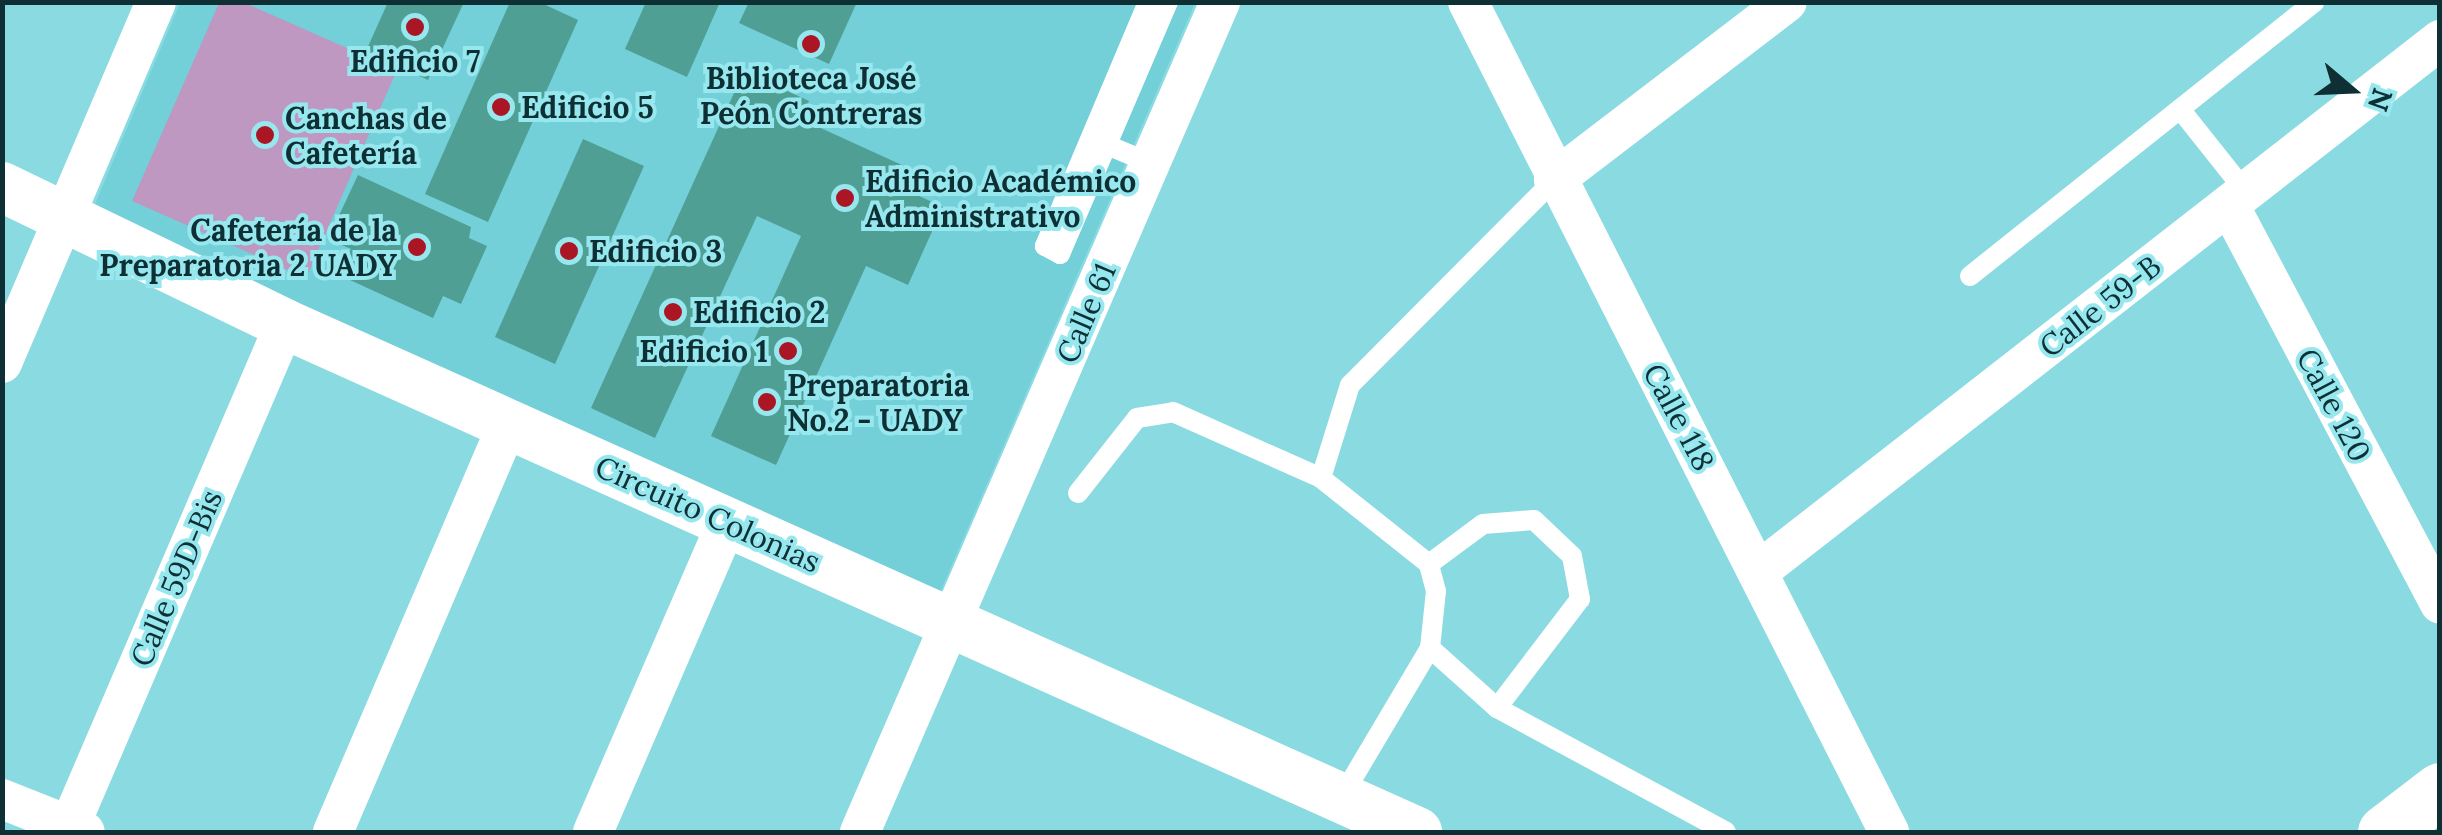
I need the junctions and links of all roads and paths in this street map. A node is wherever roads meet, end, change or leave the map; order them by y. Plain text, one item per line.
1 (156, 2) edge
2 (1148, 2) edge
3 (1168, 2) edge
4 (1220, 2) edge
5 (1468, 2) edge
6 (1786, 2) edge
7 (2314, 2) edge
8 (2440, 40) edge
9 (2180, 110) junction
10 (1107, 145) junction
11 (1150, 163) junction
12 (1554, 180) junction
13 (2, 187) edge
14 (2238, 198) junction
15 (65, 216) junction
16 (1970, 276) dead end
17 (285, 324) junction
18 (2, 363) edge
19 (508, 424) junction
20 (1321, 478) junction
21 (1078, 493) dead end
22 (727, 522) junction
23 (1429, 564) junction
24 (1760, 571) junction
25 (2440, 604) edge
26 (951, 624) junction
27 (1430, 648) junction
28 (1497, 708) junction
29 (2440, 790) edge
30 (1341, 798) junction
31 (2, 799) edge
32 (1400, 829) edge
33 (74, 830) edge
34 (333, 832) edge
35 (593, 832) edge
36 (860, 832) edge
37 (1726, 832) edge
38 (1889, 832) edge
39 (2385, 832) edge

1 - 15 street
2 - 10 lane
3 - 10 lane
4 - 11 street, Calle 61
5 - 12 street, Calle 118
6 - 12 street
7 - 9 lane
8 - 14 street, Calle 59-B
9 - 14 lane
9 - 16 lane
10 - 11 lane
11 - 26 street, Calle 61
12 - 20 lane
12 - 24 street, Calle 118
13 - 15 street, Circuito Colonias
14 - 24 street, Calle 59-B
14 - 25 street, Calle 120
15 - 17 street, Circuito Colonias
15 - 18 street
17 - 19 street, Circuito Colonias
17 - 33 street, Calle 59D-Bis
19 - 22 street, Circuito Colonias
19 - 34 street
20 - 21 lane
20 - 23 lane
22 - 26 street, Circuito Colonias
22 - 35 street
23 - 27 lane
23 - 28 lane
24 - 38 street, Calle 118
26 - 30 street, Circuito Colonias
26 - 36 street, Calle 61
27 - 28 lane
27 - 30 lane
28 - 37 lane
29 - 39 main road
30 - 32 street, Circuito Colonias
31 - 33 street

